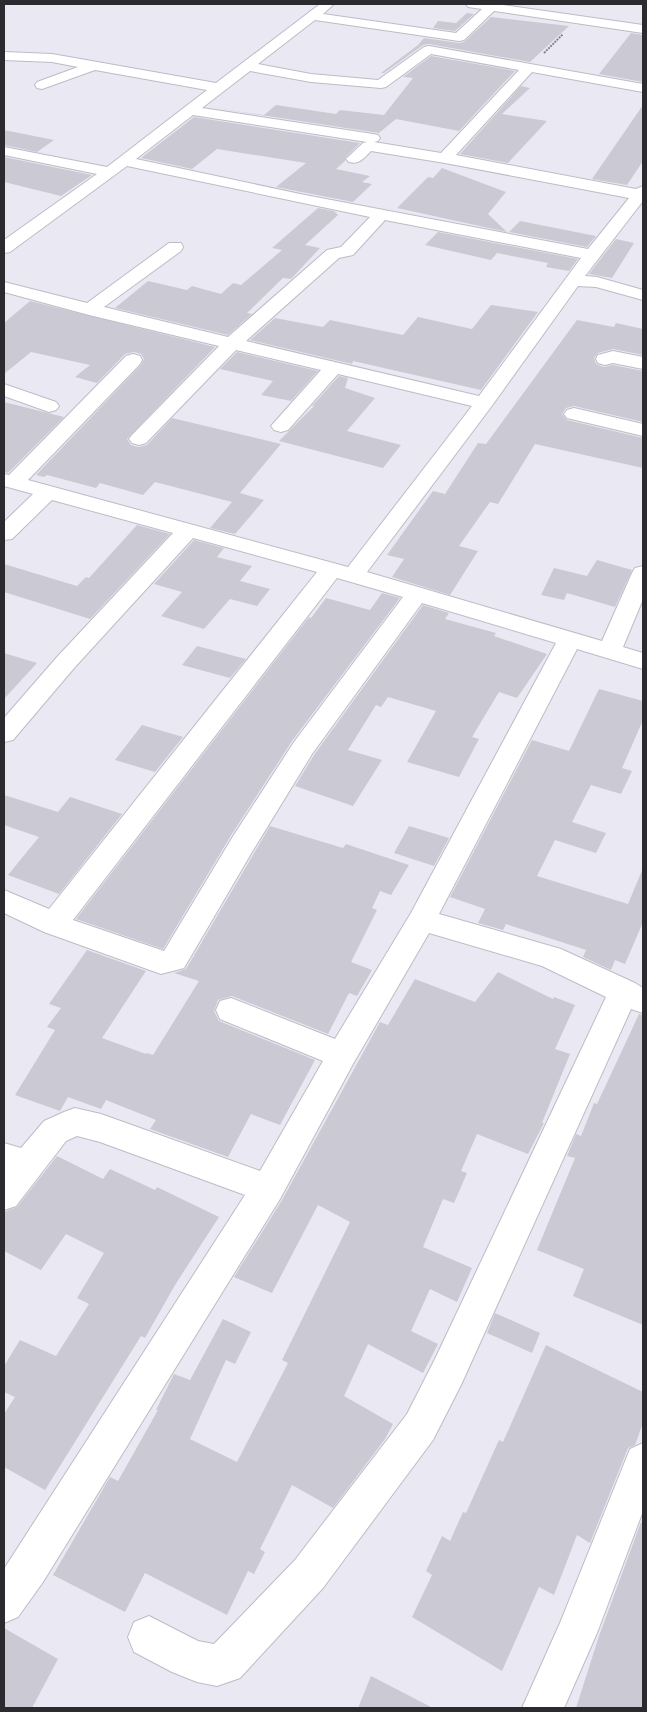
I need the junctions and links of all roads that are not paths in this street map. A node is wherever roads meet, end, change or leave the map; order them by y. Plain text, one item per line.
1 (328, 4) edge
2 (473, 4) edge
3 (490, 7) junction
4 (312, 16) junction
5 (643, 29) edge
6 (4, 56) edge
7 (97, 65) junction
8 (246, 66) junction
9 (529, 67) junction
10 (42, 85) dead end
11 (218, 88) junction
12 (643, 88) edge
13 (189, 110) junction
14 (374, 137) junction
15 (4, 151) edge
16 (354, 158) dead end
17 (445, 158) junction
18 (123, 161) junction
19 (110, 172) junction
20 (642, 193) edge
21 (382, 215) junction
22 (175, 247) dead end
23 (4, 248) edge
24 (592, 256) junction
25 (575, 281) junction
26 (4, 287) edge
27 (643, 295) edge
28 (89, 310) junction
29 (232, 343) junction
30 (605, 359) dead end
31 (133, 360) dead end
32 (643, 363) edge
33 (335, 366) junction
34 (4, 390) edge
35 (484, 402) junction
36 (49, 406) dead end
37 (574, 414) dead end
38 (281, 426) dead end
39 (643, 430) edge
40 (140, 439) dead end
41 (9, 481) edge
42 (48, 492) junction
43 (189, 529) junction
44 (4, 534) edge
45 (342, 573) junction
46 (643, 573) edge
47 (417, 594) junction
48 (570, 640) junction
49 (609, 651) junction
50 (643, 661) edge
51 (4, 734) edge
52 (4, 901) edge
53 (422, 920) junction
54 (54, 924) junction
55 (634, 996) edge
56 (231, 1010) dead end
57 (342, 1055) junction
58 (16, 1161) edge
59 (268, 1189) junction
60 (4, 1195) edge
61 (643, 1463) edge
62 (4, 1603) edge
63 (149, 1636) dead end
64 (543, 1708) edge

1 - 4 street
2 - 3 street
3 - 4 street
3 - 5 street
4 - 8 street
6 - 7 street
7 - 10 street
7 - 11 street
8 - 9 street
8 - 11 street
9 - 12 street
9 - 17 street
11 - 13 street
13 - 14 street
13 - 18 street
14 - 16 street
14 - 17 street
15 - 19 street
17 - 20 street
18 - 19 street
18 - 21 street
19 - 23 street
20 - 24 street
21 - 24 street
21 - 29 street
22 - 28 street
24 - 25 street
25 - 27 street
25 - 35 street
26 - 28 street
28 - 29 street
29 - 33 street
29 - 40 street
30 - 32 street
31 - 41 street
33 - 35 street
33 - 38 street
34 - 36 street
35 - 45 street
37 - 39 street
41 - 42 street
42 - 43 street
42 - 44 street
43 - 45 street
43 - 51 street
45 - 47 street
45 - 54 street
46 - 49 street
47 - 48 street
47 - 54 street
48 - 49 street
48 - 53 street
49 - 50 street
52 - 54 street
53 - 55 street
53 - 57 street
55 - 63 street
56 - 57 street
57 - 59 street
58 - 59 street
58 - 60 street
59 - 62 street
61 - 64 street

